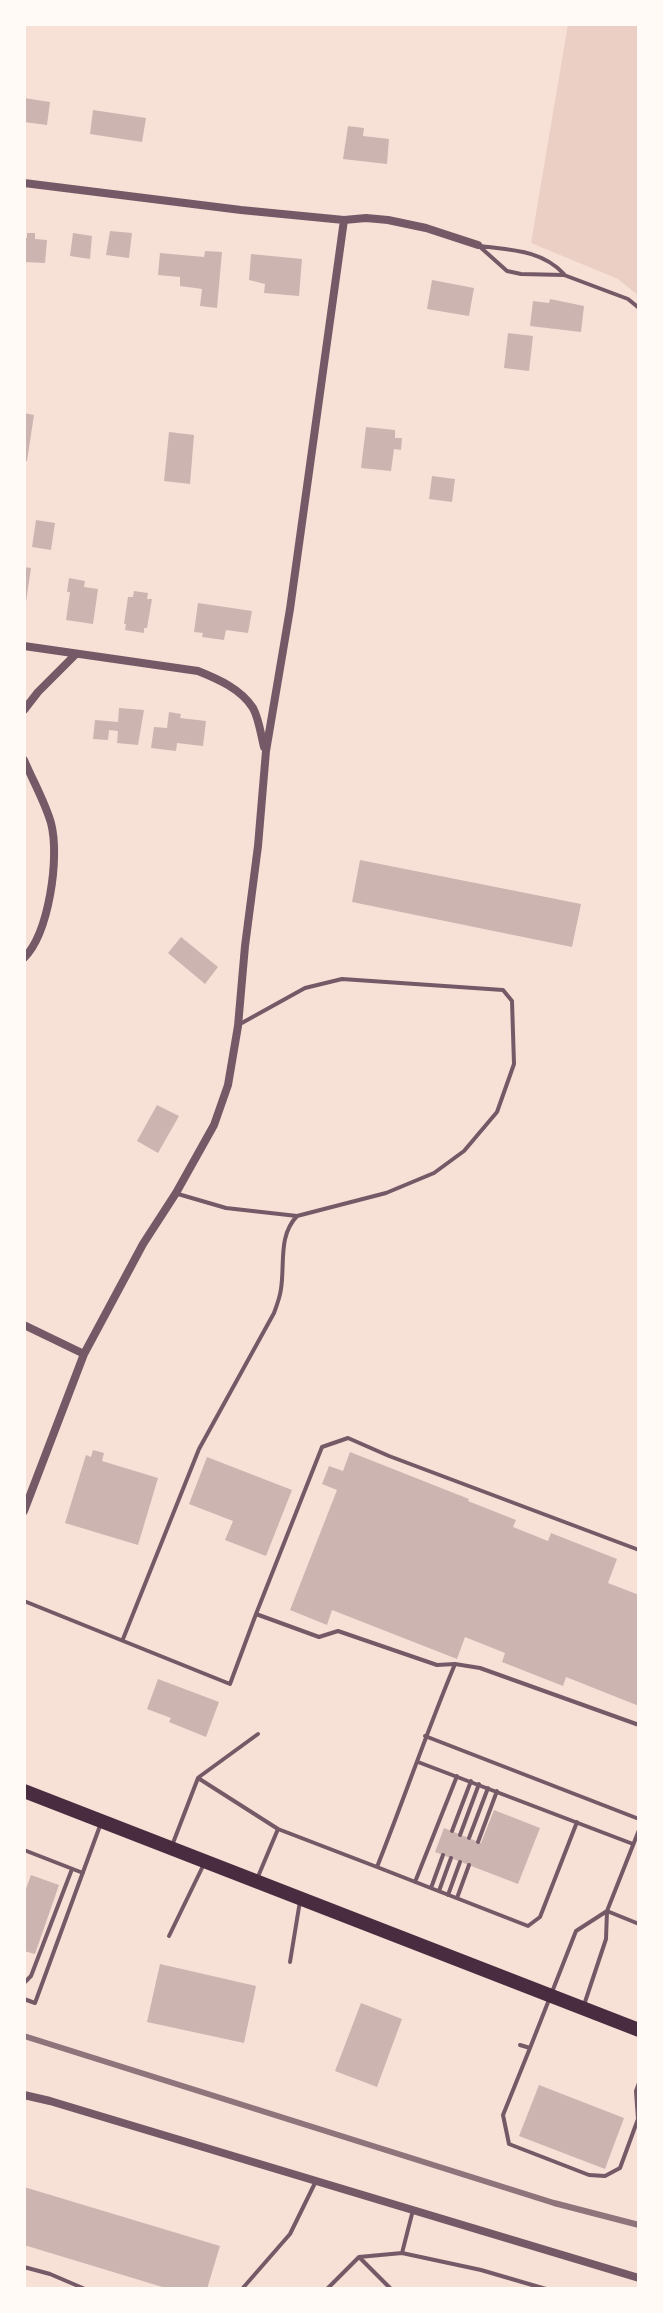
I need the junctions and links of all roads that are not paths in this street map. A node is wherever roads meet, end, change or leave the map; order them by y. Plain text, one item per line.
1 (24, 183) edge
2 (344, 220) junction
3 (478, 245) junction
4 (564, 275) junction
5 (639, 308) edge
6 (24, 646) edge
7 (76, 654) junction
8 (24, 710) edge
9 (266, 751) junction
10 (24, 760) edge
11 (24, 958) edge
12 (238, 1026) junction
13 (176, 1193) junction
14 (297, 1216) junction
15 (24, 1325) edge
16 (84, 1354) junction
17 (24, 1511) edge
18 (639, 1550) edge
19 (24, 1601) edge
20 (256, 1614) junction
21 (123, 1639) junction
22 (455, 1664) junction
23 (639, 1725) edge
24 (258, 1734) dead end
25 (425, 1736) junction
26 (418, 1762) junction
27 (457, 1776) junction
28 (198, 1778) junction
29 (471, 1781) junction
30 (479, 1784) junction
31 (488, 1788) junction
32 (24, 1791) edge
33 (497, 1791) junction
34 (639, 1819) edge
35 (102, 1821) junction
36 (577, 1822) junction
37 (278, 1829) junction
38 (639, 1830) edge
39 (452, 1831) dead end
40 (460, 1835) dead end
41 (469, 1838) dead end
42 (478, 1842) dead end
43 (633, 1844) junction
44 (171, 1849) junction
45 (24, 1850) edge
46 (443, 1855) dead end
47 (451, 1858) dead end
48 (205, 1862) junction
49 (460, 1862) dead end
50 (469, 1865) dead end
51 (377, 1867) junction
52 (72, 1869) junction
53 (83, 1873) junction
54 (256, 1882) junction
55 (415, 1882) junction
56 (431, 1888) junction
57 (439, 1891) junction
58 (448, 1895) junction
59 (457, 1898) junction
60 (301, 1899) junction
61 (607, 1911) junction
62 (639, 1924) edge
63 (169, 1936) dead end
64 (290, 1962) dead end
65 (24, 1983) edge
66 (551, 1995) junction
67 (24, 1999) edge
68 (583, 2007) junction
69 (639, 2030) edge
70 (520, 2045) dead end
71 (530, 2048) junction
72 (639, 2083) edge
73 (24, 2095) edge
74 (317, 2181) junction
75 (413, 2210) junction
76 (402, 2253) junction
77 (359, 2257) junction
78 (24, 2267) edge
79 (639, 2278) edge
80 (85, 2289) edge
81 (242, 2289) edge
82 (327, 2289) edge
83 (391, 2289) edge
84 (546, 2289) edge

1 - 2 street
2 - 3 street
2 - 9 street
3 - 4 lane
3 - 4 lane
4 - 5 lane
6 - 7 street
7 - 8 street
7 - 9 street
9 - 12 street
10 - 11 street
12 - 13 street
12 - 14 lane
13 - 14 lane
13 - 16 street
14 - 21 lane
15 - 16 street
16 - 17 street
18 - 20 lane
19 - 21 lane
20 - 21 lane
20 - 22 lane
22 - 23 lane
22 - 25 lane
24 - 28 lane
25 - 26 lane
25 - 34 lane
26 - 27 lane
26 - 51 lane
27 - 29 lane
27 - 55 lane
28 - 37 lane
28 - 44 lane
29 - 30 lane
29 - 39 lane
30 - 31 lane
30 - 40 lane
31 - 33 lane
31 - 41 lane
32 - 35 main road
33 - 36 lane
33 - 42 lane
35 - 44 main road
35 - 53 lane
36 - 43 lane
36 - 59 lane
37 - 51 lane
37 - 54 lane
38 - 43 lane
43 - 61 lane
44 - 48 main road
45 - 52 lane
46 - 56 lane
47 - 57 lane
48 - 54 main road
48 - 63 lane
49 - 58 lane
50 - 59 lane
51 - 55 lane
52 - 53 lane
52 - 65 lane
53 - 67 lane
54 - 60 main road
55 - 56 lane
56 - 57 lane
57 - 58 lane
58 - 59 lane
60 - 64 lane
60 - 66 main road
61 - 62 lane
61 - 66 lane
61 - 68 lane
66 - 68 main road
66 - 71 lane
68 - 69 main road
70 - 71 lane
71 - 72 lane
73 - 74 street
74 - 75 street
74 - 81 lane
75 - 76 lane
75 - 79 street
76 - 77 lane
76 - 84 lane
77 - 82 lane
77 - 83 lane
78 - 80 lane

